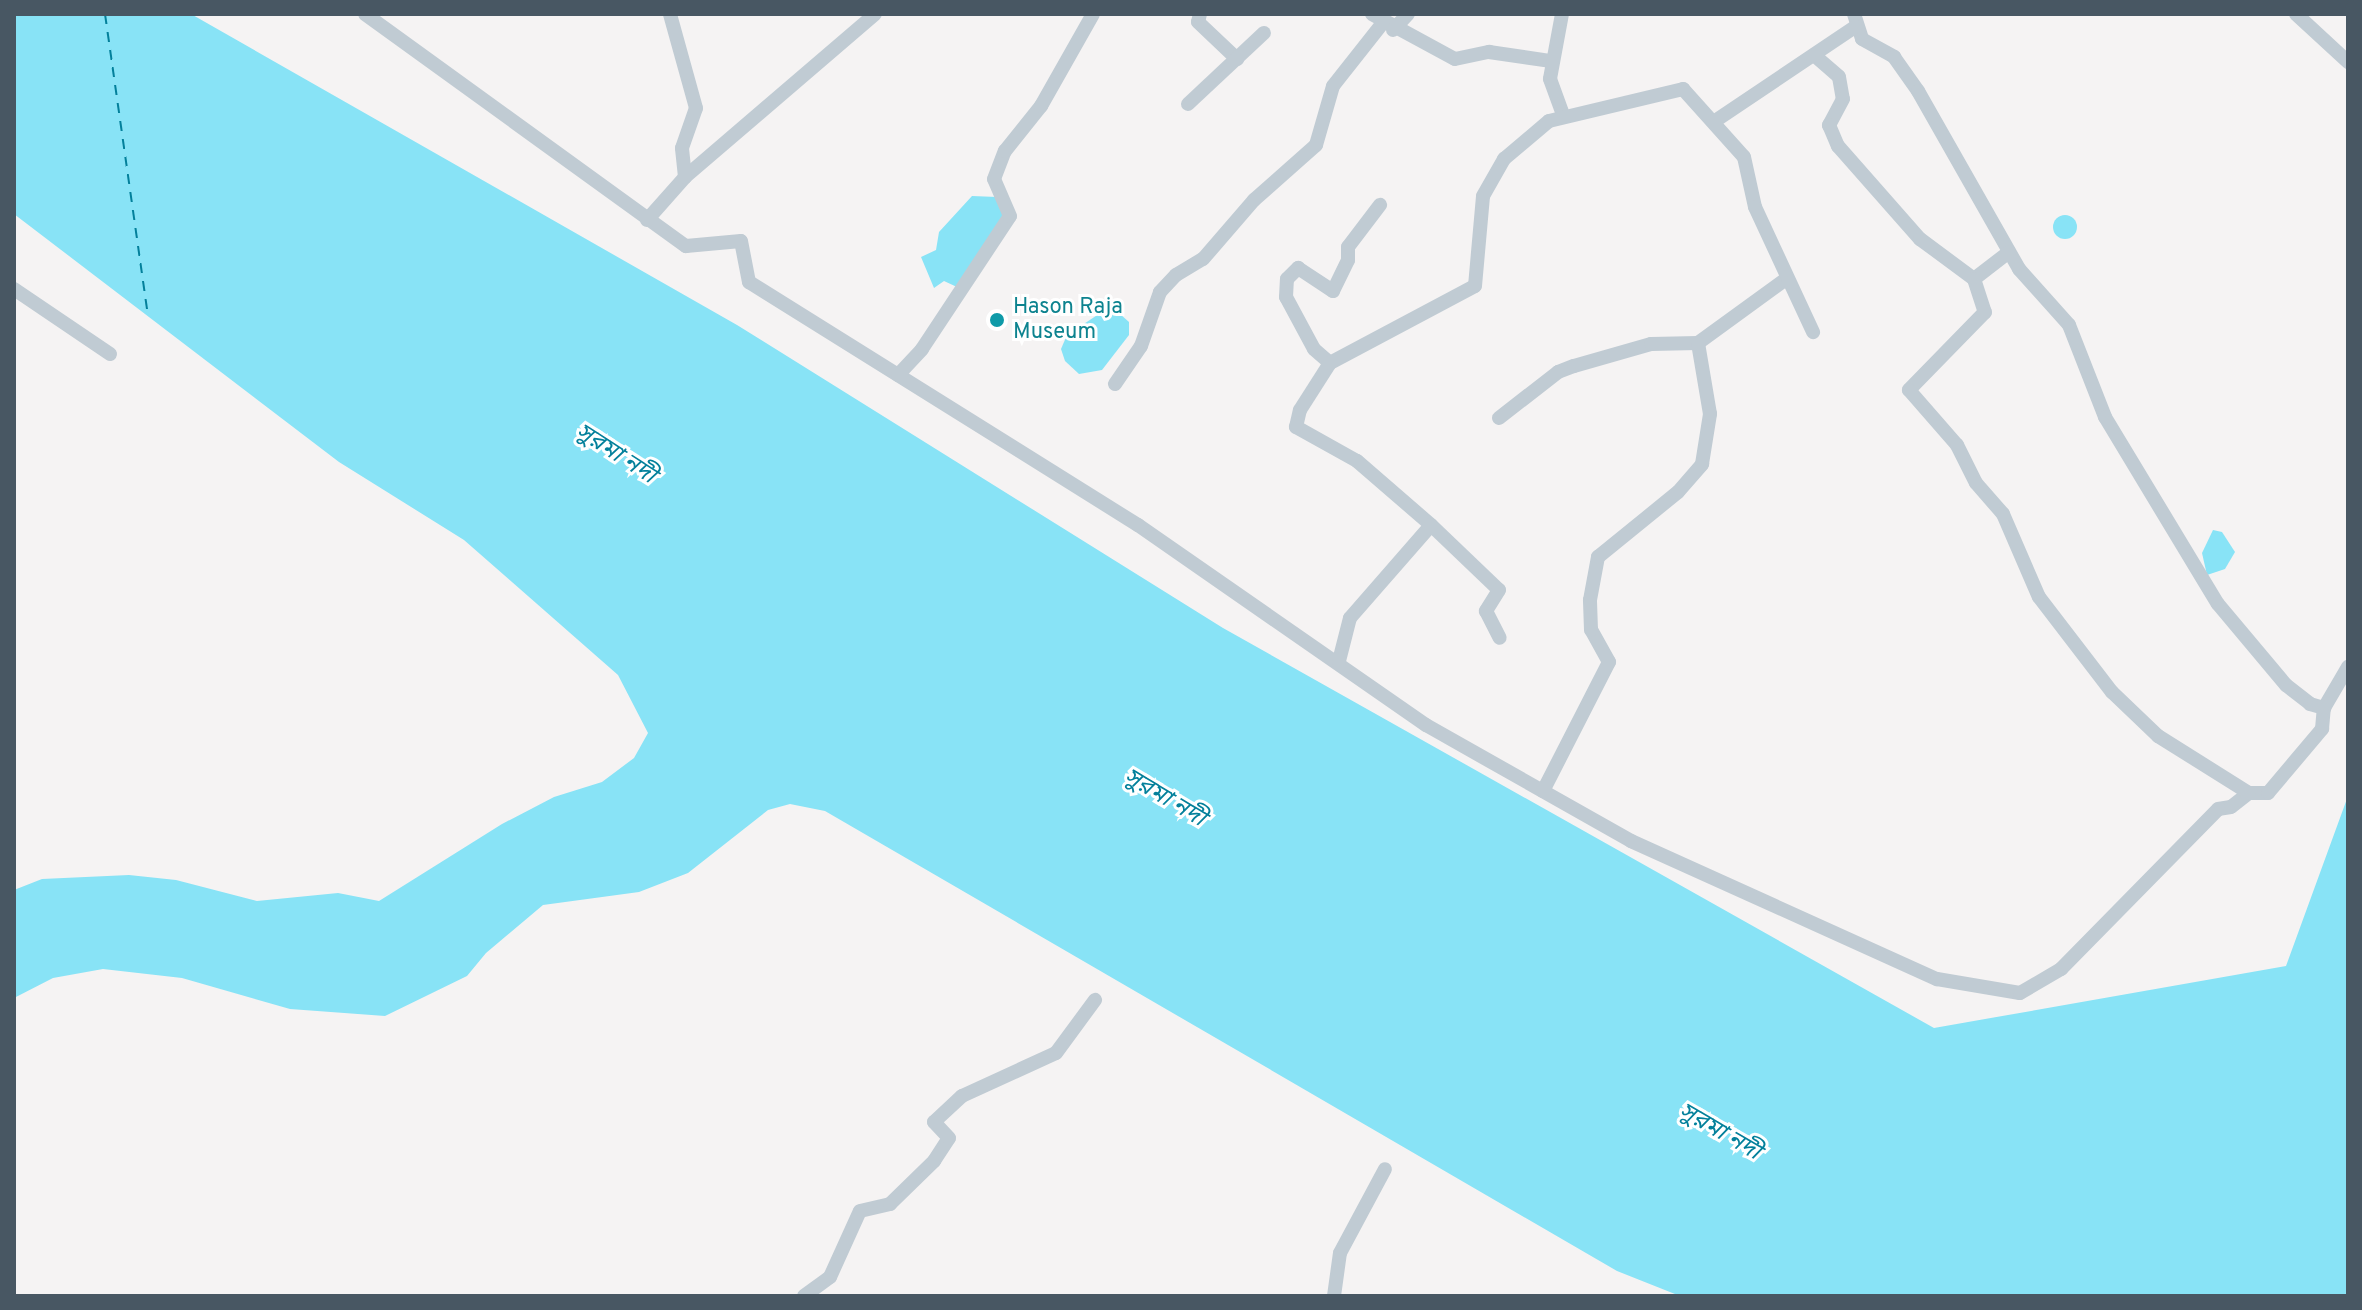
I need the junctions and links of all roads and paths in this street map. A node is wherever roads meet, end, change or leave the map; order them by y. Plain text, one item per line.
1 (365, 14) edge
2 (670, 14) edge
3 (875, 14) edge
4 (1093, 14) edge
5 (1200, 14) edge
6 (1408, 14) edge
7 (1562, 14) edge
8 (2296, 14) edge
9 (1855, 21) edge
10 (1383, 23) edge
11 (1264, 33) dead end
12 (1814, 55) junction
13 (1237, 59) junction
14 (1551, 61) junction
15 (2348, 62) edge
16 (1188, 104) dead end
17 (1563, 115) junction
18 (1715, 121) junction
19 (685, 177) junction
20 (1380, 205) dead end
21 (647, 220) junction
22 (2009, 252) junction
23 (1786, 279) junction
24 (1974, 279) junction
25 (14, 289) edge
26 (1813, 332) dead end
27 (1698, 343) junction
28 (110, 354) dead end
29 (1330, 363) junction
30 (898, 375) junction
31 (1115, 384) dead end
32 (1499, 418) dead end
33 (1431, 525) junction
34 (1500, 638) dead end
35 (1339, 661) junction
36 (2348, 667) edge
37 (2324, 708) junction
38 (1543, 791) junction
39 (2249, 793) junction
40 (1095, 1000) dead end
41 (1385, 1169) dead end
42 (804, 1296) edge
43 (1334, 1296) edge

1 - 21 street
2 - 19 street
3 - 19 street
4 - 30 street
5 - 13 street
6 - 10 street
7 - 14 street
8 - 15 street
9 - 12 street
9 - 22 street
10 - 14 street
10 - 31 street
11 - 13 street
12 - 18 street
12 - 24 street
13 - 16 street
14 - 17 street
17 - 18 street
17 - 29 street
18 - 23 street
19 - 21 street
20 - 29 street
21 - 30 street
22 - 24 street
22 - 37 street
23 - 26 street
23 - 27 street
24 - 39 street
25 - 28 street
27 - 32 street
27 - 38 street
29 - 33 street
30 - 35 street
33 - 34 street
33 - 35 street
35 - 38 street
36 - 37 street
37 - 39 street
38 - 39 street
40 - 42 street
41 - 43 street

